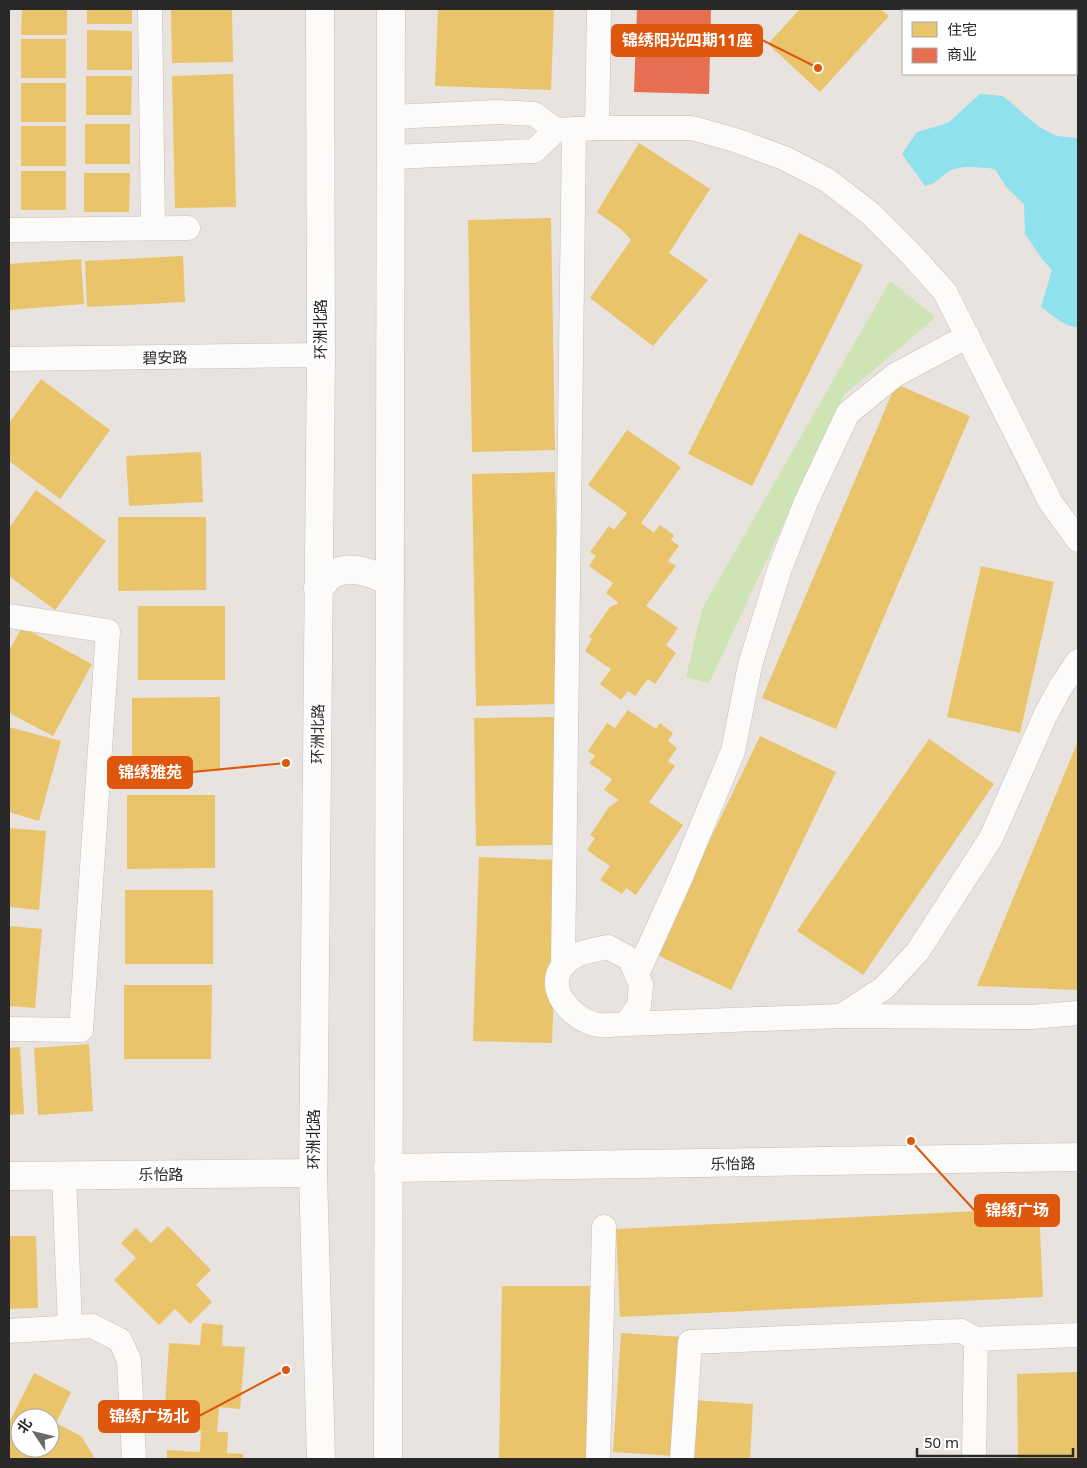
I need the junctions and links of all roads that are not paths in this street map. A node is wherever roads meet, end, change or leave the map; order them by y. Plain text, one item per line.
1 (150, 9) edge
2 (320, 9) edge
3 (391, 9) edge
4 (599, 9) edge
5 (392, 117) junction
6 (576, 129) junction
7 (392, 157) junction
8 (153, 228) junction
9 (188, 228) dead end
10 (9, 230) edge
11 (968, 336) junction
12 (321, 356) junction
13 (9, 359) edge
14 (1078, 540) edge
15 (390, 582) junction
16 (318, 588) junction
17 (9, 616) edge
18 (1078, 661) edge
19 (563, 966) junction
20 (638, 972) junction
21 (1078, 1013) edge
22 (841, 1016) junction
23 (626, 1024) junction
24 (9, 1029) edge
25 (1078, 1157) edge
26 (388, 1168) junction
27 (313, 1173) junction
28 (64, 1175) junction
29 (9, 1176) edge
30 (604, 1227) dead end
31 (70, 1327) junction
32 (9, 1331) edge
33 (1078, 1335) edge
34 (976, 1339) junction
35 (134, 1459) edge
36 (321, 1459) edge
37 (388, 1459) edge
38 (598, 1459) edge
39 (682, 1459) edge
40 (974, 1459) edge

1 - 8 street
2 - 12 main road, 环洲北路
3 - 5 main road
4 - 6 street
5 - 6 street
5 - 7 main road
6 - 7 street
6 - 11 street
6 - 19 street
7 - 15 main road
8 - 9 street
8 - 10 street
11 - 14 street
11 - 20 street
12 - 13 street, 碧安路
12 - 16 main road, 环洲北路
15 - 16 main road
15 - 26 main road
16 - 27 main road, 环洲北路
17 - 24 street
18 - 22 street
19 - 20 street
19 - 23 street
20 - 23 street
21 - 22 street
22 - 23 street
25 - 26 main road, 乐怡路
26 - 37 main road
27 - 28 main road, 乐怡路
27 - 36 main road, 环洲北路
28 - 29 main road, 乐怡路
28 - 31 street
30 - 38 street
31 - 32 street
31 - 35 street
33 - 34 street
34 - 39 street
34 - 40 street

